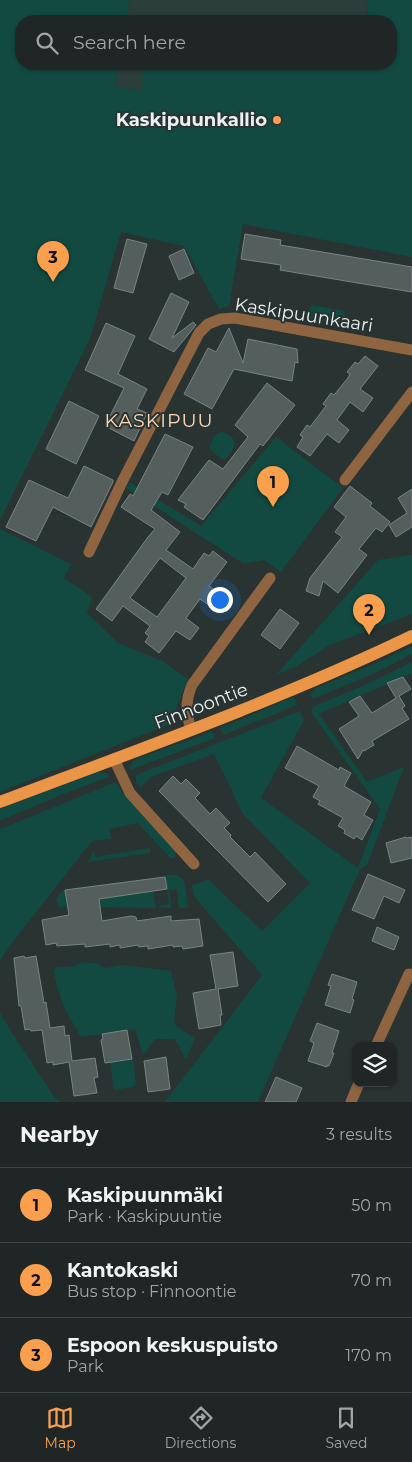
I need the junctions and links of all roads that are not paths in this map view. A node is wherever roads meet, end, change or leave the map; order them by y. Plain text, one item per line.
1 (412, 350) edge
2 (412, 392) edge
3 (345, 480) dead end
4 (89, 552) dead end
5 (270, 578) dead end
6 (412, 636) edge
7 (190, 730) junction
8 (114, 759) junction
9 (0, 802) edge
10 (194, 864) dead end
11 (412, 975) edge
12 (378, 1042) edge
13 (357, 1087) edge
14 (351, 1102) edge

1 - 4 street, Kaskipuunkaari
2 - 3 street
5 - 7 street
6 - 7 main road, Finnoontie
7 - 8 main road, Finnoontie
8 - 9 main road, Finnoontie
8 - 10 street
11 - 12 street
13 - 14 street

